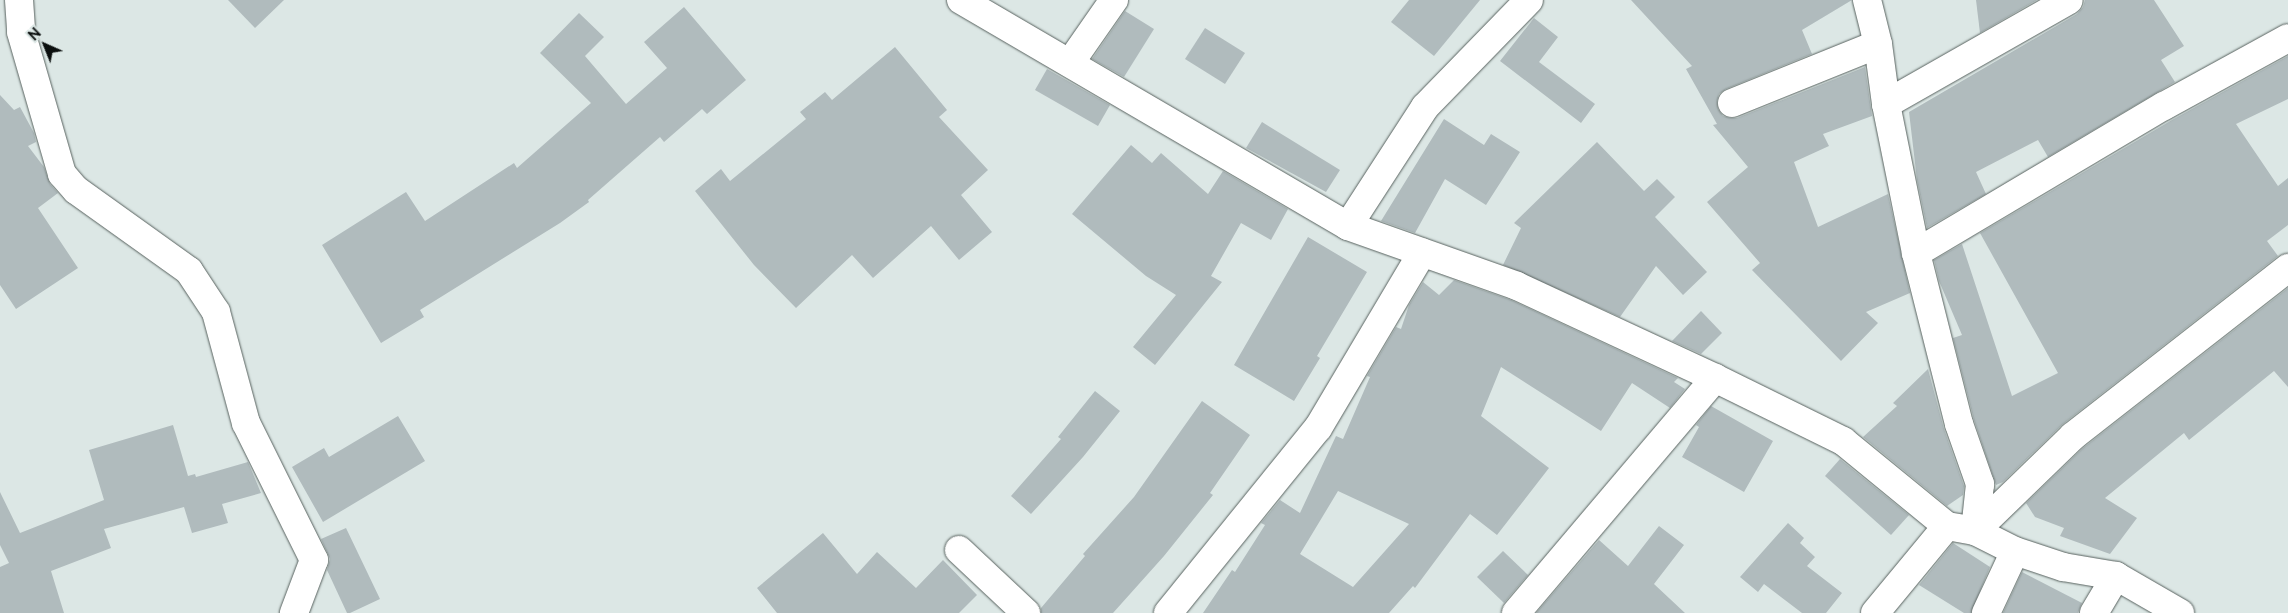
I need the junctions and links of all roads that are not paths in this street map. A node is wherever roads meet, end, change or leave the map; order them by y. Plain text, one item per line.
1 (19, 0) edge
2 (961, 0) edge
3 (1114, 0) edge
4 (1529, 0) edge
5 (1867, 0) edge
6 (2069, 0) edge
7 (2288, 38) edge
8 (1878, 44) junction
9 (1070, 63) junction
10 (1732, 103) dead end
11 (1886, 104) junction
12 (1348, 226) junction
13 (1422, 253) junction
14 (1916, 253) junction
15 (2288, 268) edge
16 (1715, 378) junction
17 (1947, 526) junction
18 (1975, 531) junction
19 (959, 550) dead end
20 (2015, 551) junction
21 (2116, 576) junction
22 (294, 613) edge
23 (1026, 613) edge
24 (1168, 613) edge
25 (1516, 613) edge
26 (1875, 613) edge
27 (1986, 613) edge
28 (2094, 613) edge
29 (2180, 613) edge

1 - 22 street
2 - 9 street
3 - 9 street
4 - 12 street
5 - 8 street
6 - 11 street
7 - 14 street
8 - 10 street
8 - 11 street
9 - 12 street
11 - 14 street
12 - 13 street
13 - 16 street
13 - 24 street
14 - 18 street
15 - 18 street
16 - 17 street
16 - 25 street
17 - 18 street
17 - 26 street
18 - 20 street
19 - 23 street
20 - 21 street
20 - 27 street
21 - 28 street
21 - 29 street

